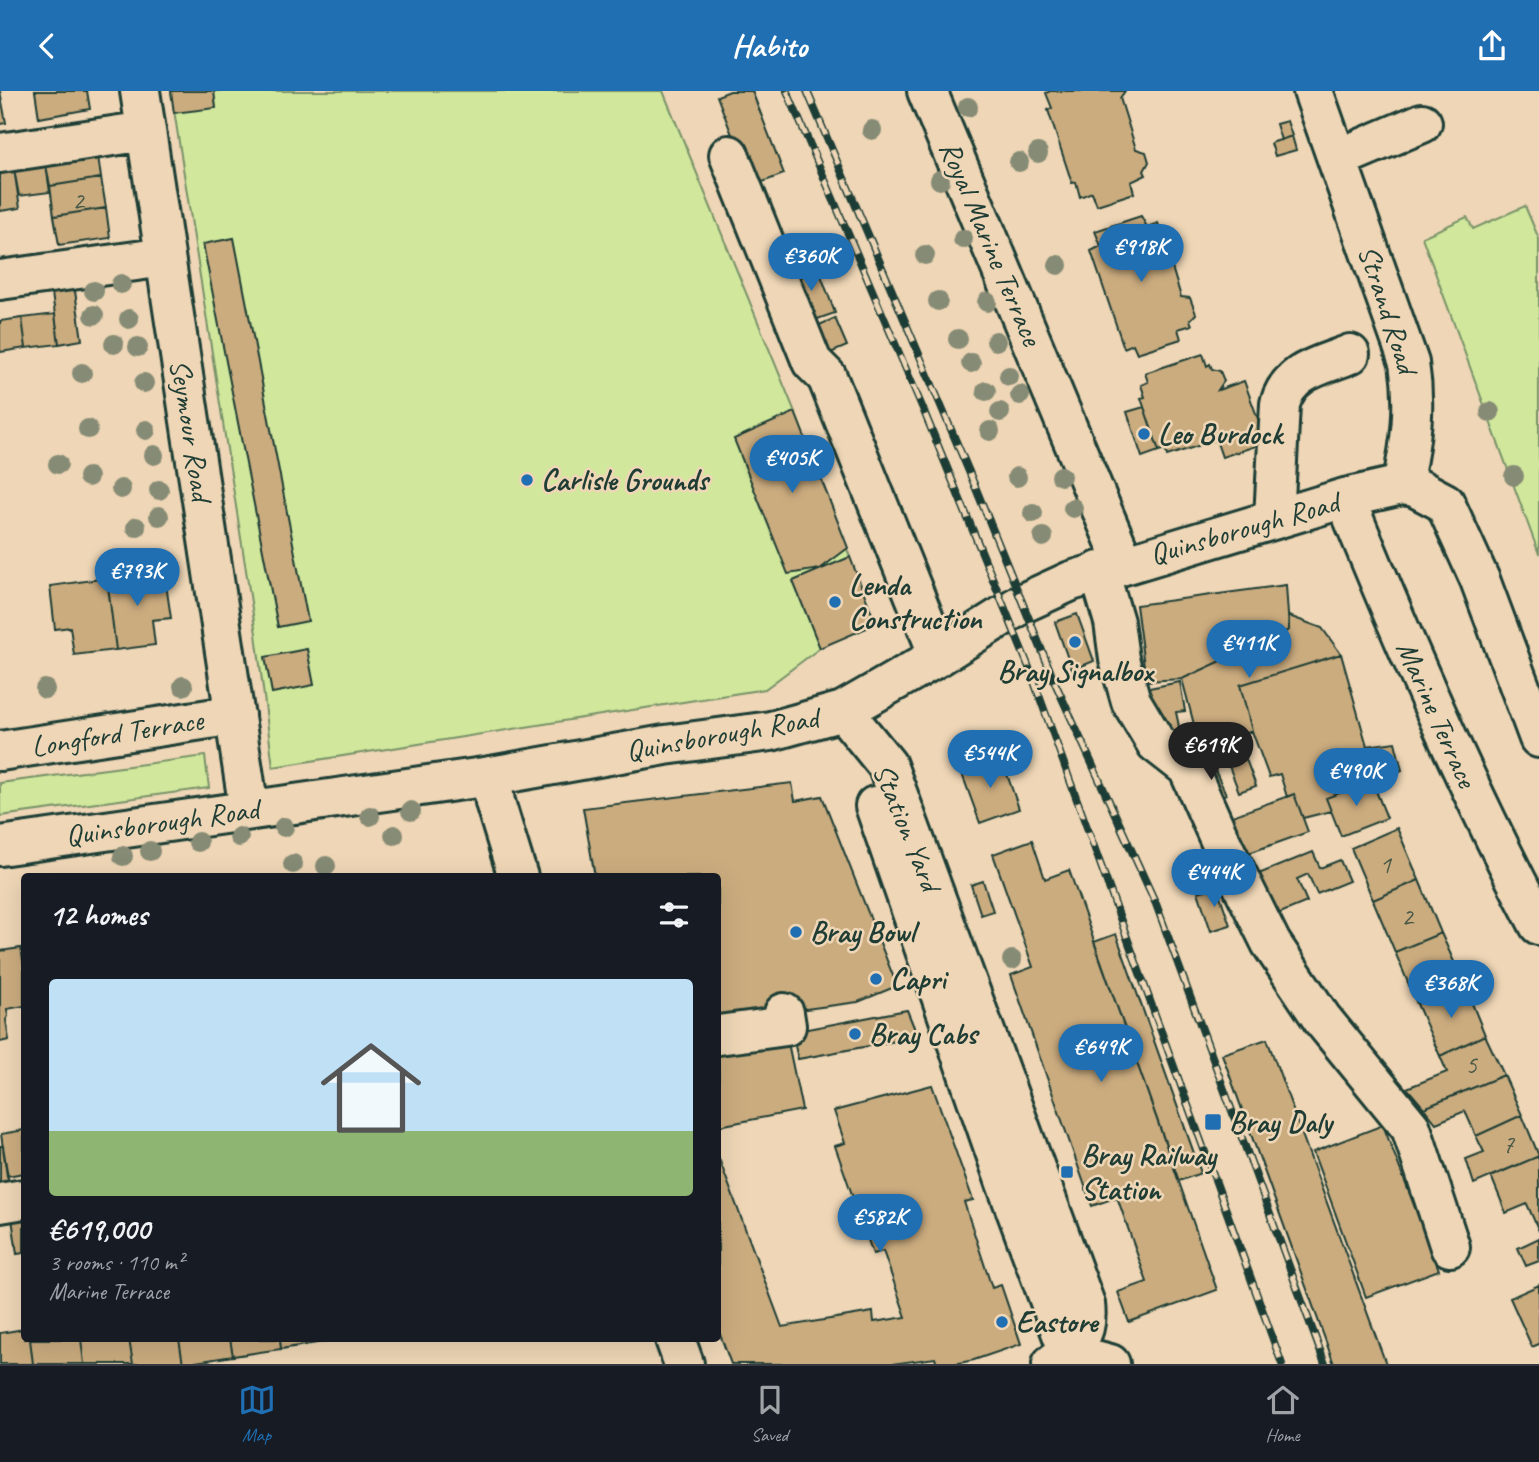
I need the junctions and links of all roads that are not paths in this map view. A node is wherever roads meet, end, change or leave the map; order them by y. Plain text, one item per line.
1 (140, 91) edge
2 (927, 91) edge
3 (1313, 91) edge
4 (1422, 123) dead end
5 (146, 131) junction
6 (0, 152) edge
7 (730, 155) dead end
8 (1337, 159) junction
9 (165, 257) junction
10 (0, 280) edge
11 (1350, 354) dead end
12 (1402, 485) junction
13 (1345, 498) junction
14 (1274, 519) junction
15 (1112, 567) junction
16 (939, 656) junction
17 (843, 711) junction
18 (235, 715) junction
19 (1539, 739) edge
20 (0, 751) edge
21 (491, 776) junction
22 (249, 810) junction
23 (0, 846) edge
24 (517, 873) edge
25 (1539, 925) edge
26 (784, 1013) dead end
27 (721, 1035) edge
28 (21, 1200) edge
29 (0, 1203) edge
30 (1451, 1247) dead end
31 (676, 1342) edge
32 (1061, 1358) edge
33 (684, 1364) edge
34 (1110, 1364) edge

1 - 5 street, Seymour Road
2 - 15 street, Royal Marine Terrace
3 - 8 street, Strand Road
4 - 8 street
5 - 6 street
5 - 9 street, Seymour Road
7 - 16 street
8 - 12 street, Strand Road
9 - 10 street
9 - 18 street, Seymour Road
11 - 14 street
12 - 13 street, Quinsborough Road
12 - 19 street
13 - 14 street, Quinsborough Road
13 - 25 street, Marine Terrace
14 - 15 street, Quinsborough Road
15 - 16 street, Quinsborough Road
15 - 30 street, Royal Marine Terrace
16 - 17 street, Quinsborough Road
17 - 21 street, Quinsborough Road
17 - 32 street, Station Yard
18 - 20 street, Longford Terrace
18 - 22 street, Seymour Road
21 - 22 street, Quinsborough Road
21 - 24 street
22 - 23 street, Quinsborough Road
26 - 27 street
28 - 29 street
31 - 33 street
32 - 34 street

